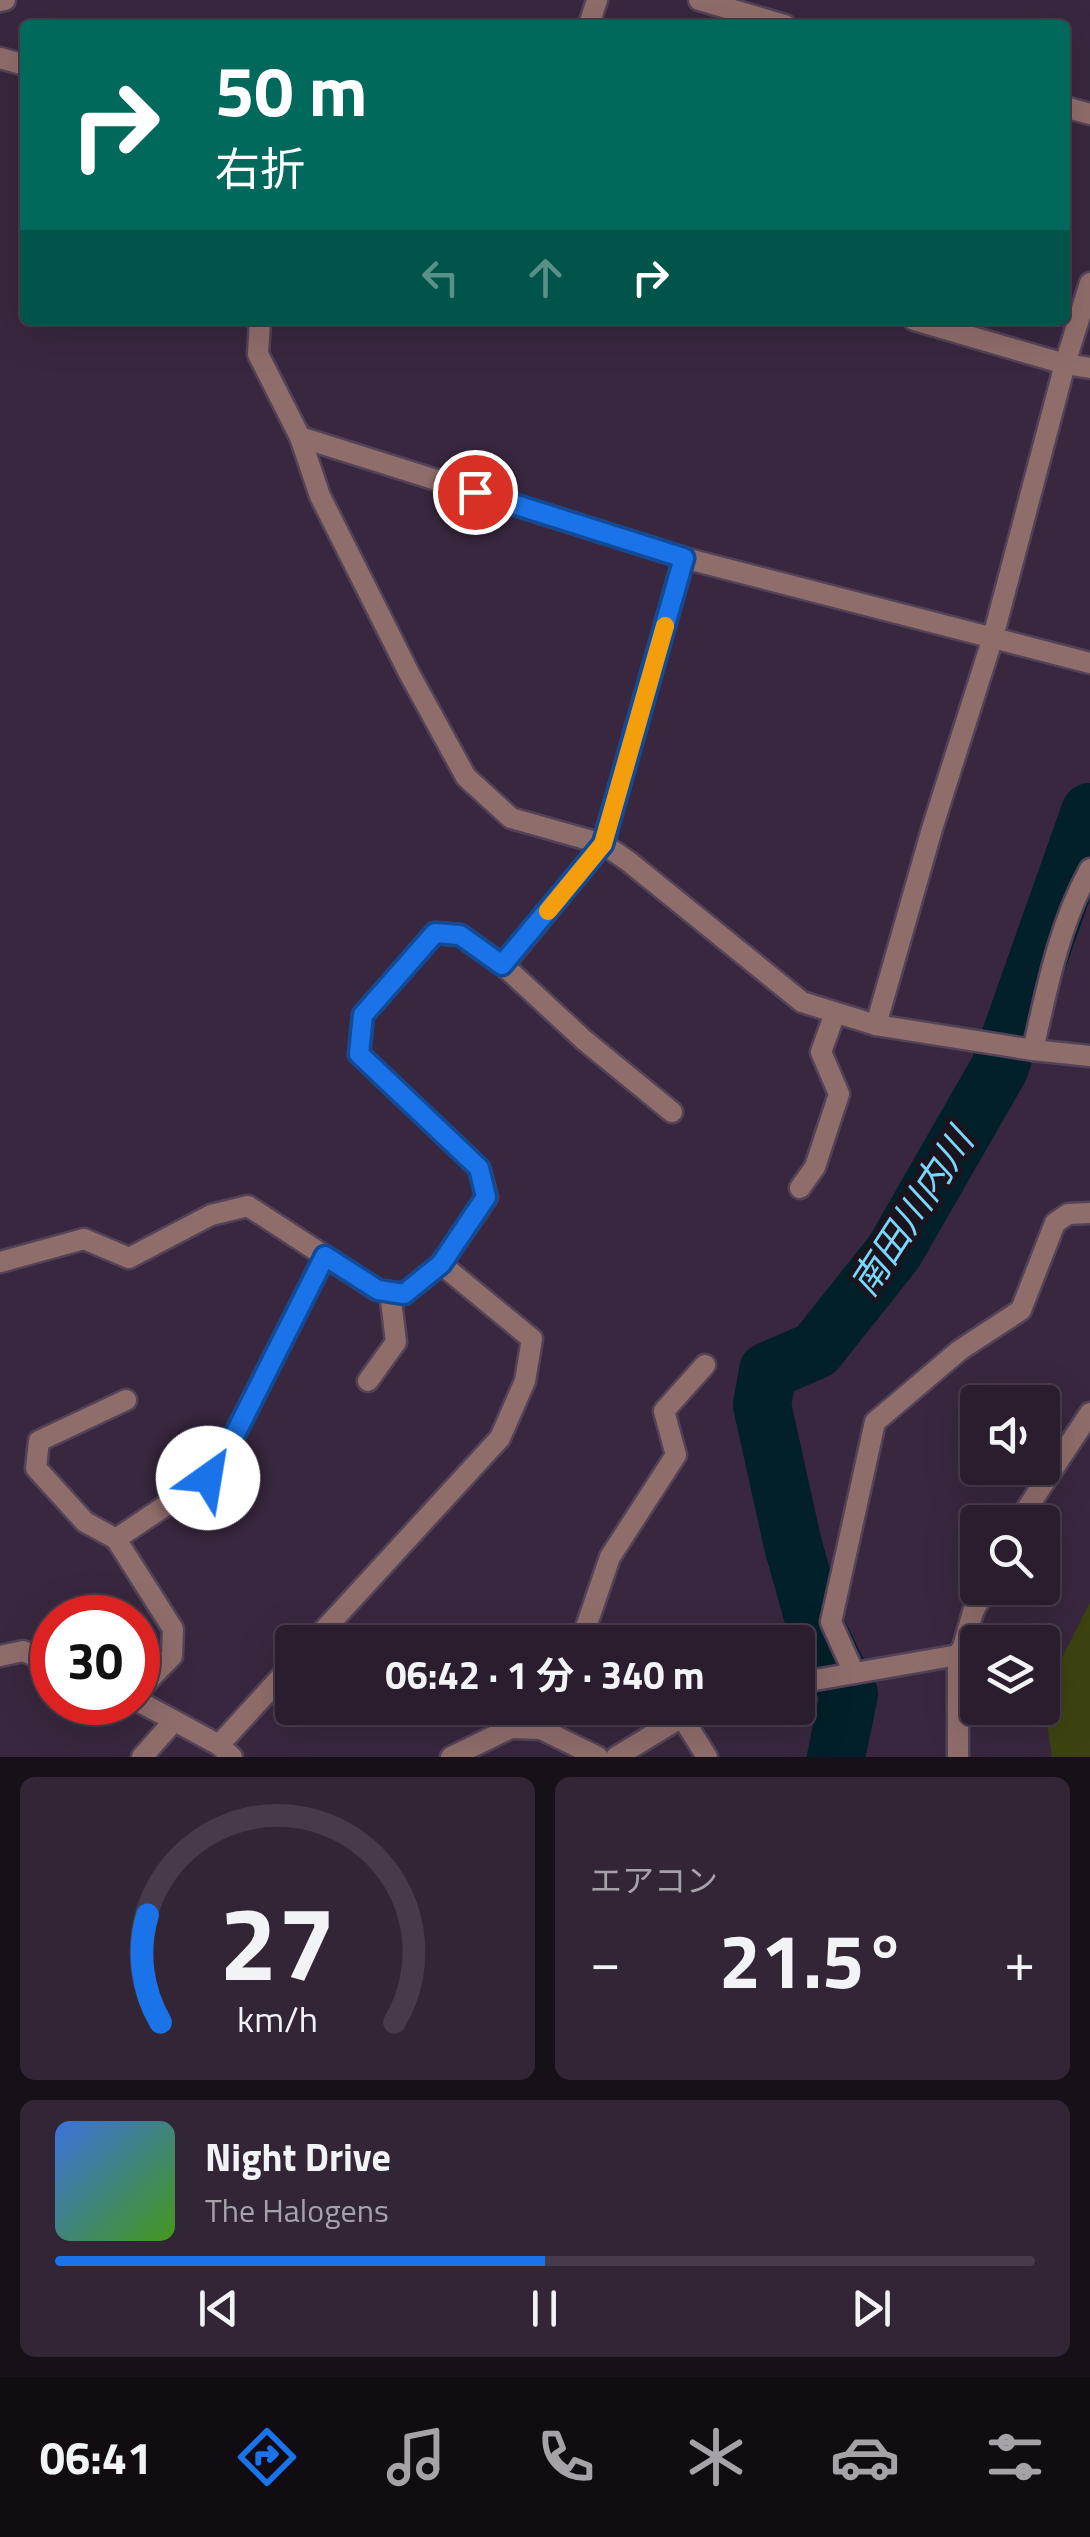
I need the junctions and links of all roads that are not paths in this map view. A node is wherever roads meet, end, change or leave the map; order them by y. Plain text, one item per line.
1 (699, 0) edge
2 (768, 20) edge
3 (1090, 283) edge
4 (260, 325) edge
5 (931, 325) edge
6 (1066, 364) junction
7 (1090, 368) edge
8 (300, 437) junction
9 (684, 558) junction
10 (993, 637) junction
11 (1090, 663) edge
12 (603, 844) junction
13 (1090, 869) edge
14 (502, 965) junction
15 (835, 1012) junction
16 (876, 1026) junction
17 (1032, 1050) junction
18 (1090, 1056) edge
19 (672, 1112) dead end
20 (800, 1188) dead end
21 (1090, 1213) edge
22 (325, 1256) junction
23 (0, 1262) edge
24 (441, 1264) junction
25 (390, 1292) junction
26 (705, 1366) dead end
27 (368, 1381) dead end
28 (126, 1400) dead end
29 (1090, 1413) edge
30 (1029, 1505) edge
31 (116, 1539) junction
32 (152, 1595) edge
33 (976, 1605) edge
34 (160, 1608) edge
35 (329, 1625) edge
36 (587, 1625) edge
37 (30, 1654) edge
38 (0, 1656) edge
39 (958, 1656) junction
40 (160, 1668) edge
41 (854, 1674) junction
42 (815, 1680) edge
43 (275, 1687) edge
44 (160, 1713) edge
45 (174, 1721) junction
46 (658, 1725) edge
47 (684, 1725) edge
48 (226, 1751) edge
49 (142, 1757) edge
50 (451, 1757) edge
51 (598, 1757) edge
52 (616, 1757) edge
53 (707, 1757) edge
54 (958, 1757) edge

1 - 2 street
3 - 6 street
4 - 8 street
5 - 6 street
6 - 7 street
6 - 10 street
8 - 9 street
8 - 12 street
9 - 10 street
9 - 12 street
10 - 11 street
10 - 16 street
12 - 14 street
12 - 15 street
13 - 17 street
14 - 19 street
14 - 24 street
15 - 16 street
15 - 20 street
16 - 17 street
17 - 18 street
21 - 41 street
22 - 23 street
22 - 25 street
22 - 31 street
24 - 25 street
24 - 35 street
25 - 27 street
26 - 36 street
28 - 31 street
29 - 30 street
31 - 32 street
33 - 39 street
34 - 40 street
37 - 38 street
39 - 41 street
39 - 54 street
41 - 42 street
43 - 48 street
44 - 45 street
45 - 48 street
45 - 49 street
46 - 52 street
47 - 53 street
50 - 51 street

